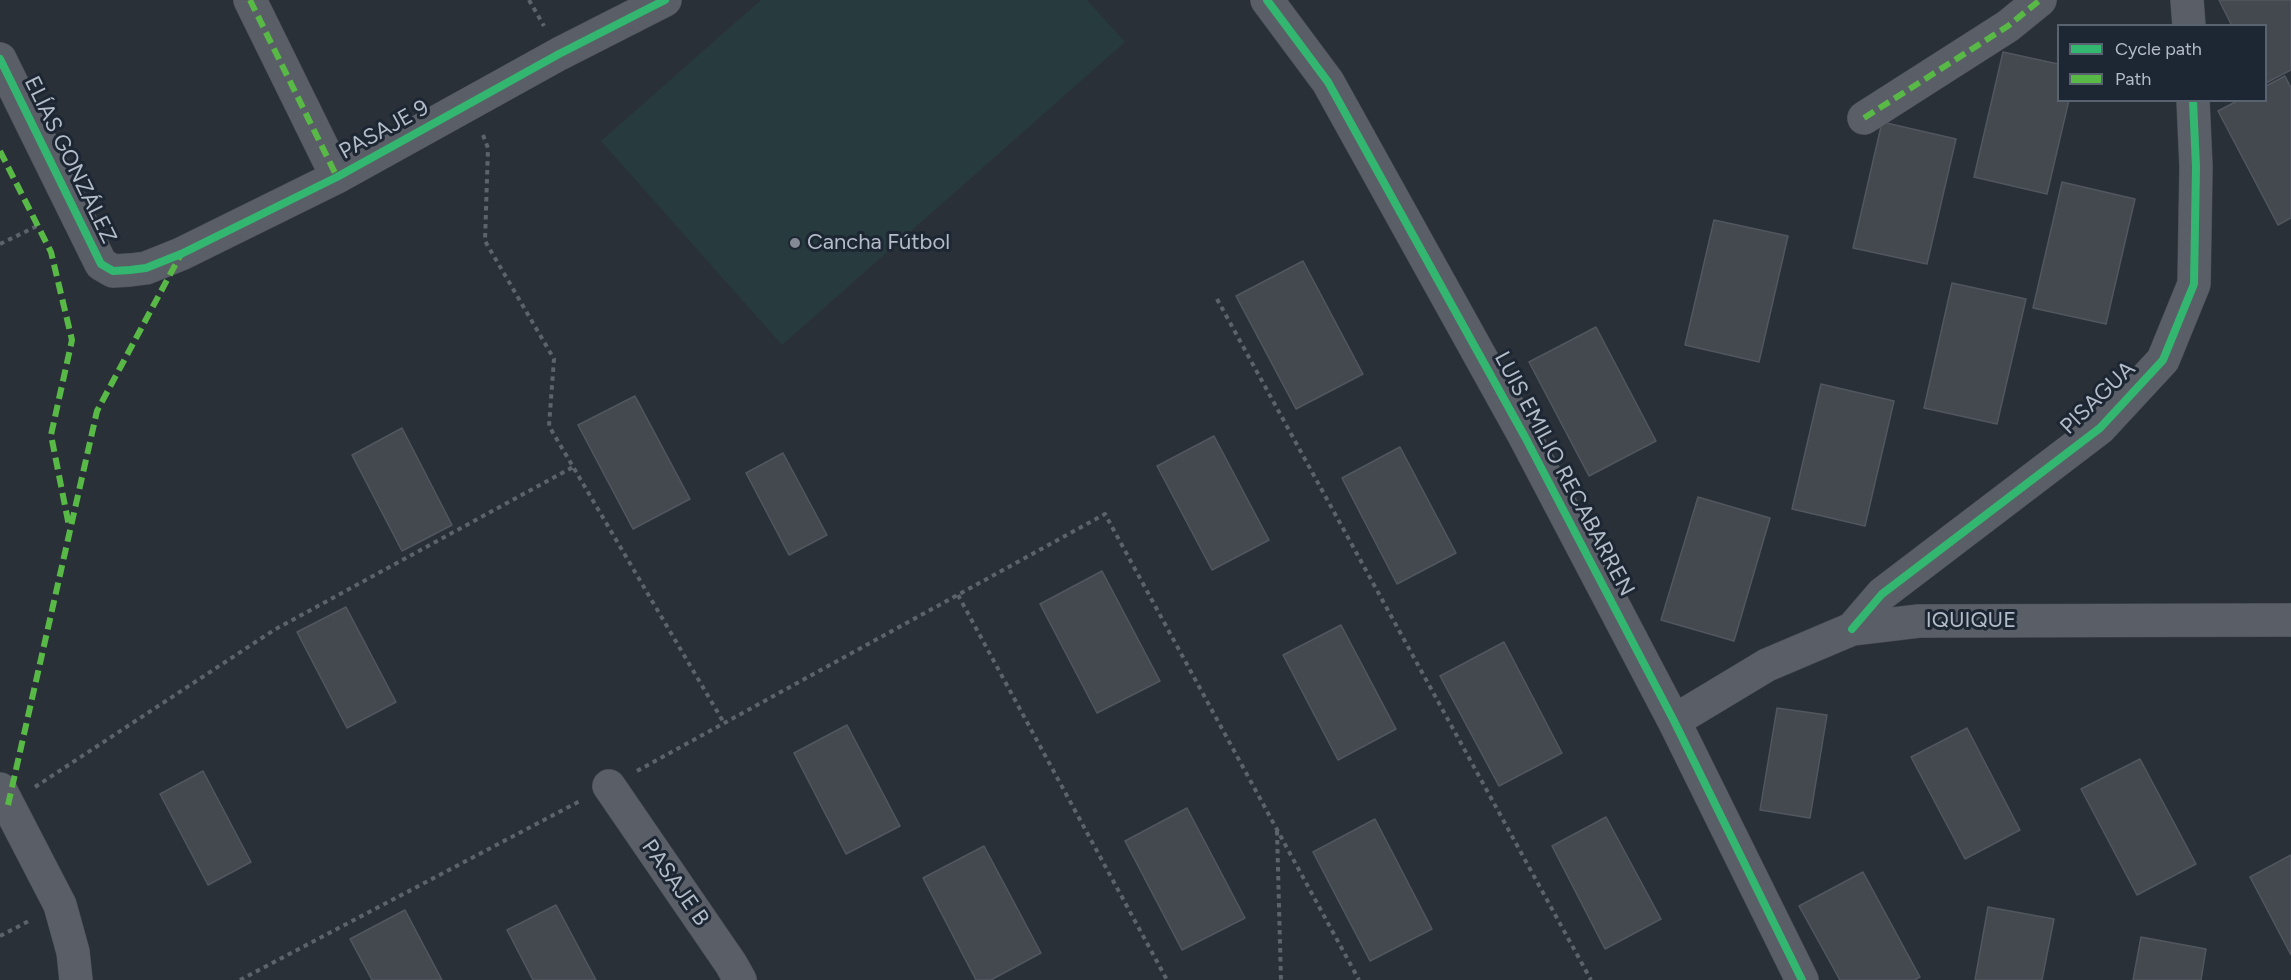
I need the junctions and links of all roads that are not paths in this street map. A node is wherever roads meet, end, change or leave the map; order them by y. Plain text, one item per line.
1 (250, 0) edge
2 (665, 0) edge
3 (1267, 0) edge
4 (2040, 0) edge
5 (2187, 0) edge
6 (2189, 24) edge
7 (0, 59) edge
8 (2193, 102) edge
9 (1864, 118) dead end
10 (337, 177) junction
11 (113, 271) joint
12 (2291, 620) edge
13 (1852, 630) junction
14 (1674, 721) junction
15 (609, 786) road end
16 (4, 797) edge
17 (76, 980) edge
18 (740, 980) edge
19 (1802, 980) edge

1 - 10 street
2 - 10 street, PASAJE 9
3 - 14 street, LUIS EMILIO RECABARREN
4 - 9 street
5 - 6 street
7 - 11 street, ELÍAS GONZÁLEZ
8 - 13 street, PISAGUA
10 - 11 street, PASAJE 9
12 - 13 street, IQUIQUE
13 - 14 street, IQUIQUE
14 - 19 street, LUIS EMILIO RECABARREN
15 - 18 street, PASAJE B
16 - 17 street

